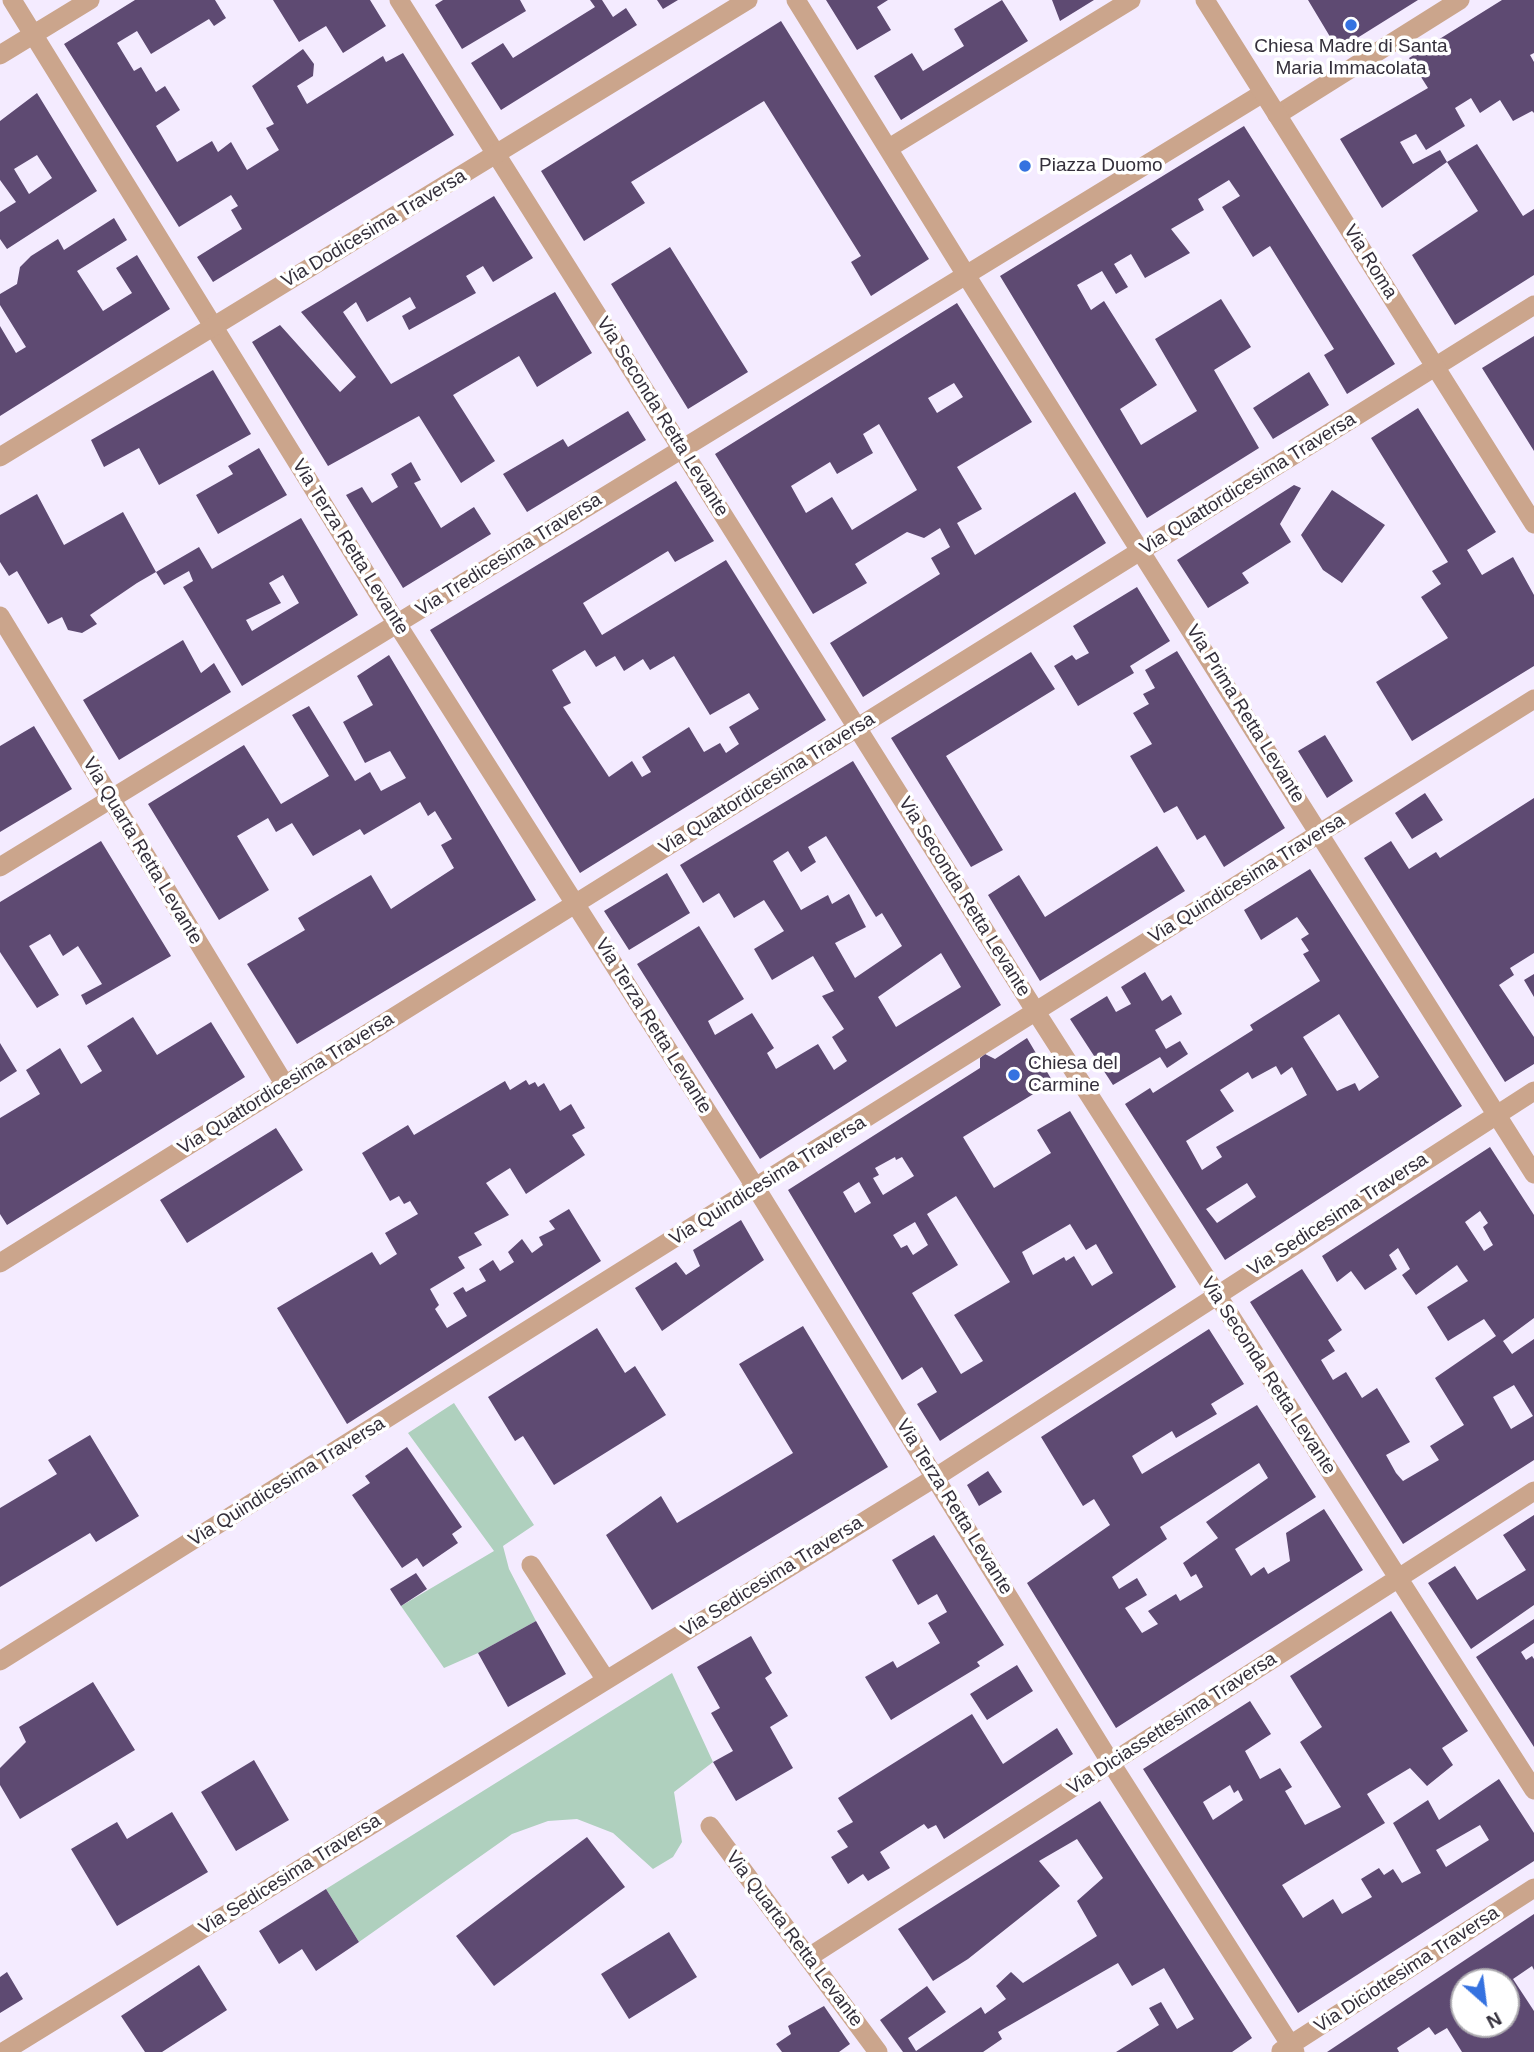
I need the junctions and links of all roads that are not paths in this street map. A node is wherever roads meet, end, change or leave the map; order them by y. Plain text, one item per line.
1 (12, 0) edge
2 (90, 0) edge
3 (399, 0) edge
4 (748, 0) edge
5 (796, 0) edge
6 (1131, 0) edge
7 (1205, 0) edge
8 (1460, 0) edge
9 (34, 35) junction
10 (0, 55) edge
11 (1263, 93) junction
12 (1277, 115) junction
13 (885, 140) junction
14 (496, 154) junction
15 (971, 283) junction
16 (1534, 305) edge
17 (214, 327) junction
18 (1436, 367) junction
19 (682, 449) junction
20 (0, 457) edge
21 (1534, 524) edge
22 (1142, 551) junction
23 (0, 616) edge
24 (397, 624) junction
25 (1534, 699) edge
26 (858, 728) junction
27 (111, 799) junction
28 (1320, 833) junction
29 (0, 867) edge
30 (575, 904) junction
31 (1036, 1012) junction
32 (285, 1085) junction
33 (1534, 1091) edge
34 (1496, 1115) junction
35 (1534, 1174) edge
36 (756, 1188) junction
37 (0, 1263) edge
38 (1216, 1294) junction
39 (936, 1476) junction
40 (1534, 1491) edge
41 (531, 1565) dead end
42 (1398, 1580) junction
43 (0, 1661) edge
44 (606, 1680) junction
45 (1111, 1763) junction
46 (1534, 1790) edge
47 (710, 1826) dead end
48 (1534, 1888) edge
49 (809, 1957) junction
50 (1288, 2050) edge
51 (3, 2052) edge
52 (878, 2052) edge

1 - 9 street, Via Terza Retta Levante
2 - 9 street
3 - 14 street, Via Seconda Retta Levante
4 - 14 street, Via Dodicesima Traversa
5 - 13 street
6 - 13 street
7 - 11 street, Via Roma
8 - 12 street
9 - 10 street
9 - 17 street, Via Terza Retta Levante
11 - 12 street, Via Roma
11 - 15 street, Via Tredicesima Traversa
12 - 18 street, Via Roma
13 - 15 street, Via Prima Retta Levante
14 - 17 street, Via Dodicesima Traversa
14 - 19 street, Via Seconda Retta Levante
15 - 19 street, Via Tredicesima Traversa
15 - 22 street, Via Prima Retta Levante
16 - 18 street, Via Quattordicesima Traversa
17 - 20 street, Via Dodicesima Traversa
17 - 24 street, Via Terza Retta Levante
18 - 21 street, Via Roma
18 - 22 street, Via Quattordicesima Traversa
19 - 24 street, Via Tredicesima Traversa
19 - 26 street, Via Seconda Retta Levante
22 - 26 street, Via Quattordicesima Traversa
22 - 28 street, Via Prima Retta Levante
23 - 27 street, Via Quarta Retta Levante
24 - 27 street, Via Tredicesima Traversa
24 - 30 street, Via Terza Retta Levante
25 - 28 street, Via Quindicesima Traversa
26 - 30 street, Via Quattordicesima Traversa
26 - 31 street, Via Seconda Retta Levante
27 - 29 street, Via Tredicesima Traversa
27 - 32 street, Via Quarta Retta Levante
28 - 31 street, Via Quindicesima Traversa
28 - 34 street, Via Prima Retta Levante
30 - 32 street, Via Quattordicesima Traversa
30 - 36 street, Via Terza Retta Levante
31 - 36 street, Via Quindicesima Traversa
31 - 38 street, Via Seconda Retta Levante
32 - 37 street, Via Quattordicesima Traversa
33 - 34 street, Via Sedicesima Traversa
34 - 35 street, Via Prima Retta Levante
34 - 38 street, Via Sedicesima Traversa
36 - 39 street, Via Terza Retta Levante
36 - 43 street, Via Quindicesima Traversa
38 - 39 street, Via Sedicesima Traversa
38 - 42 street, Via Seconda Retta Levante
39 - 44 street, Via Sedicesima Traversa
39 - 45 street, Via Terza Retta Levante
40 - 42 street, Via Diciassettesima Traversa
41 - 44 street
42 - 45 street, Via Diciassettesima Traversa
42 - 46 street, Via Seconda Retta Levante
44 - 51 street, Via Sedicesima Traversa
45 - 49 street, Via Diciassettesima Traversa
45 - 50 street, Via Terza Retta Levante
47 - 49 street, Via Quarta Retta Levante
48 - 50 street, Via Diciottesima Traversa
49 - 52 street, Via Quarta Retta Levante

